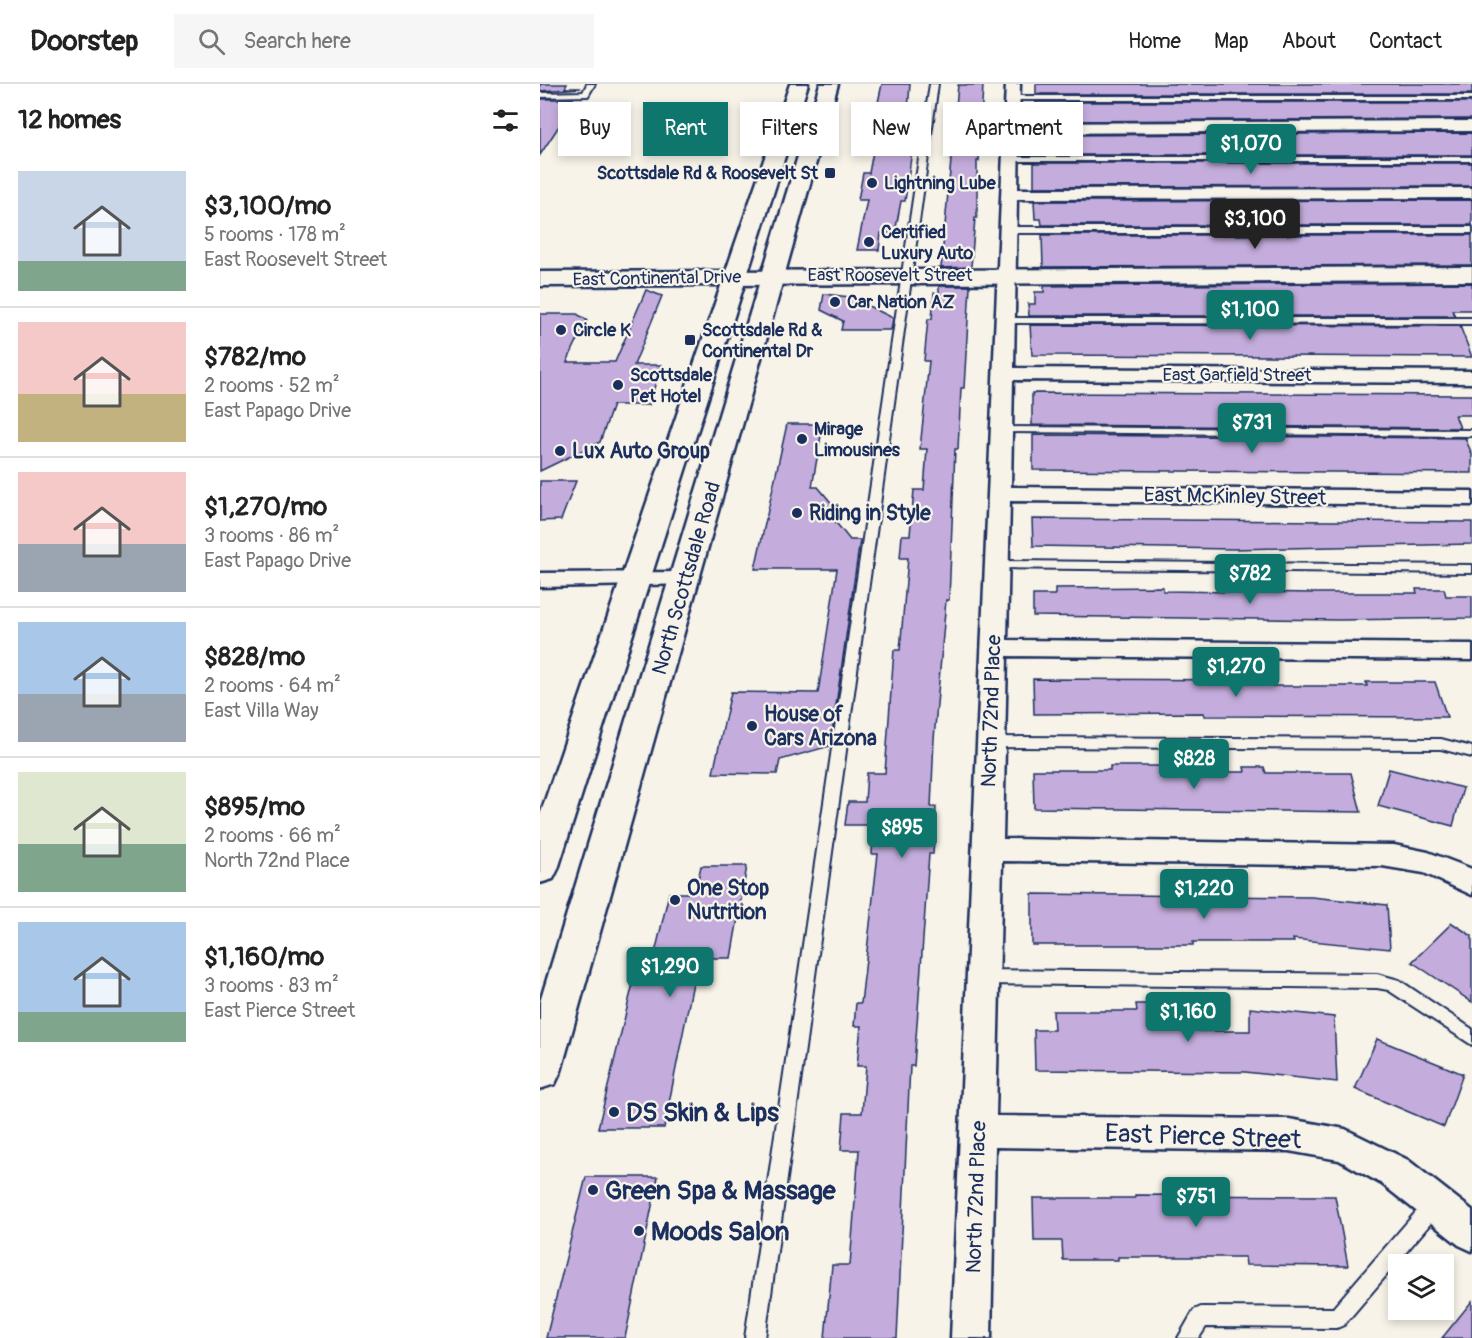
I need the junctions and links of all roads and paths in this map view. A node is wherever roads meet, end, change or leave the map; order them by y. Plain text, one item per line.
1 (591, 84) edge
2 (799, 84) edge
3 (829, 84) edge
4 (934, 84) edge
5 (1013, 91) edge
6 (540, 95) edge
7 (1472, 98) edge
8 (1472, 126) edge
9 (1083, 128) edge
10 (1012, 156) edge
11 (1012, 159) junction
12 (1472, 159) edge
13 (1472, 193) edge
14 (1010, 194) junction
15 (1009, 230) junction
16 (1472, 230) edge
17 (1472, 274) edge
18 (1006, 275) junction
19 (736, 276) junction
20 (774, 276) junction
21 (907, 276) junction
22 (540, 279) edge
23 (1004, 321) junction
24 (1472, 321) edge
25 (1002, 374) junction
26 (1472, 377) edge
27 (1000, 430) junction
28 (1472, 433) edge
29 (998, 494) junction
30 (1472, 498) edge
31 (996, 565) junction
32 (1472, 569) edge
33 (637, 579) junction
34 (686, 579) junction
35 (540, 580) edge
36 (993, 648) junction
37 (1472, 652) edge
38 (990, 742) junction
39 (1472, 752) edge
40 (987, 850) junction
41 (540, 869) edge
42 (1472, 883) edge
43 (983, 977) junction
44 (1472, 1038) edge
45 (540, 1071) edge
46 (978, 1131) junction
47 (1435, 1204) junction
48 (1472, 1233) edge
49 (755, 1338) edge
50 (971, 1338) edge
51 (1188, 1338) edge

1 - 6 lane
2 - 19 main road, North Scottsdale Road
3 - 20 main road, North Scottsdale Road
4 - 21 lane
5 - 7 lane
8 - 9 street
10 - 11 street, North 72nd Place
11 - 12 lane
11 - 14 street, North 72nd Place
13 - 14 street
14 - 15 street, North 72nd Place
15 - 16 lane
15 - 18 street, North 72nd Place
17 - 18 main road, East Roosevelt Street
18 - 21 main road, East Roosevelt Street
18 - 23 street, North 72nd Place
19 - 20 main road, East Continental Drive
19 - 22 main road, East Continental Drive
19 - 33 main road, North Scottsdale Road
20 - 21 main road, East Roosevelt Street
20 - 34 main road, North Scottsdale Road
21 - 49 lane
23 - 24 lane
23 - 25 street, North 72nd Place
25 - 26 street, East Garfield Street
25 - 27 street, North 72nd Place
27 - 28 lane
27 - 29 street, North 72nd Place
29 - 30 street, East McKinley Street
29 - 31 street, North 72nd Place
31 - 32 lane
31 - 36 street, North 72nd Place
33 - 34 street
33 - 35 street
33 - 41 main road, North Scottsdale Road
34 - 45 main road, North Scottsdale Road
36 - 37 street
36 - 38 street, North 72nd Place
38 - 39 lane
38 - 40 street, North 72nd Place
40 - 42 street
40 - 43 street, North 72nd Place
43 - 44 lane
43 - 46 street, North 72nd Place
46 - 47 street, East Pierce Street
46 - 50 street, North 72nd Place
47 - 48 street, East Pierce Street
47 - 51 lane

